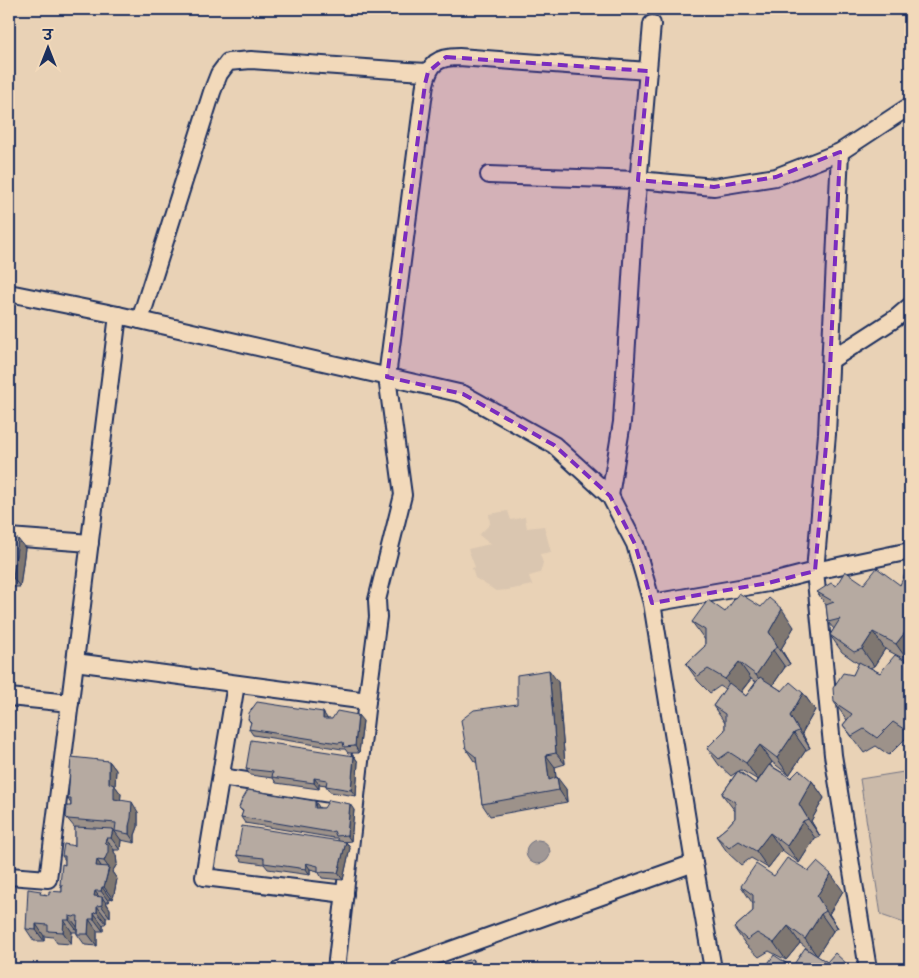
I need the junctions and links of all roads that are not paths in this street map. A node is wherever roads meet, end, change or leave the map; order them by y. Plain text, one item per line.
1 (652, 24) dead end
2 (648, 71) junction
3 (428, 72) junction
4 (910, 106) edge
5 (840, 152) junction
6 (489, 175) dead end
7 (638, 180) junction
8 (9, 293) edge
9 (910, 306) edge
10 (118, 315) junction
11 (140, 320) junction
12 (831, 360) junction
13 (387, 377) junction
14 (610, 496) junction
15 (9, 537) edge
16 (90, 543) junction
17 (910, 551) edge
18 (815, 571) junction
19 (652, 603) junction
20 (75, 662) junction
21 (236, 684) junction
22 (9, 697) edge
23 (367, 701) junction
24 (70, 703) junction
25 (221, 777) junction
26 (356, 798) junction
27 (694, 863) junction
28 (9, 876) edge
29 (345, 894) junction
30 (336, 969) edge
31 (398, 969) edge
32 (713, 969) edge
33 (868, 969) edge

1 - 2 street
2 - 3 street
2 - 7 street
3 - 11 street
3 - 13 street
4 - 5 street
5 - 7 street
5 - 12 street
6 - 7 street
7 - 14 street
8 - 10 street
9 - 12 street
10 - 11 street
10 - 16 street
11 - 13 street
12 - 18 street
13 - 14 street
13 - 23 street
14 - 19 street
15 - 16 street
16 - 20 street
17 - 18 street
18 - 19 street
18 - 33 street
19 - 27 street
20 - 21 street
20 - 24 street
21 - 23 street
21 - 25 street
22 - 24 street
23 - 26 street
24 - 28 street
25 - 26 street
25 - 29 street
26 - 29 street
27 - 31 street
27 - 32 street
29 - 30 street

